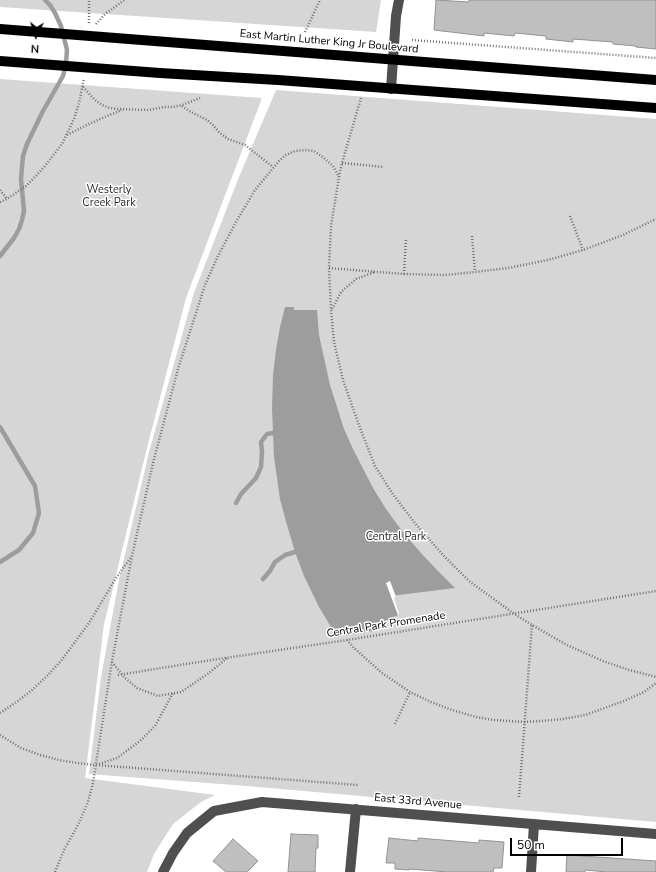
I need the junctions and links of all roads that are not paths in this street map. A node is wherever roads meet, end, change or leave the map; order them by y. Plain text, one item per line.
1 (399, 0) edge
2 (0, 29) edge
3 (393, 59) junction
4 (0, 61) edge
5 (656, 80) edge
6 (391, 89) junction
7 (656, 108) edge
8 (356, 809) junction
9 (534, 824) junction
10 (656, 834) edge
11 (163, 872) edge
12 (350, 872) edge
13 (531, 872) edge

1 - 3 street
2 - 3 main road, East Martin Luther King Jr Boulevard
3 - 5 main road, East Martin Luther King Jr Boulevard
3 - 6 street
4 - 6 main road
6 - 7 main road
8 - 9 street, East 33rd Avenue
8 - 11 street, East 33rd Avenue
8 - 12 street
9 - 10 street, East 33rd Avenue
9 - 13 street

